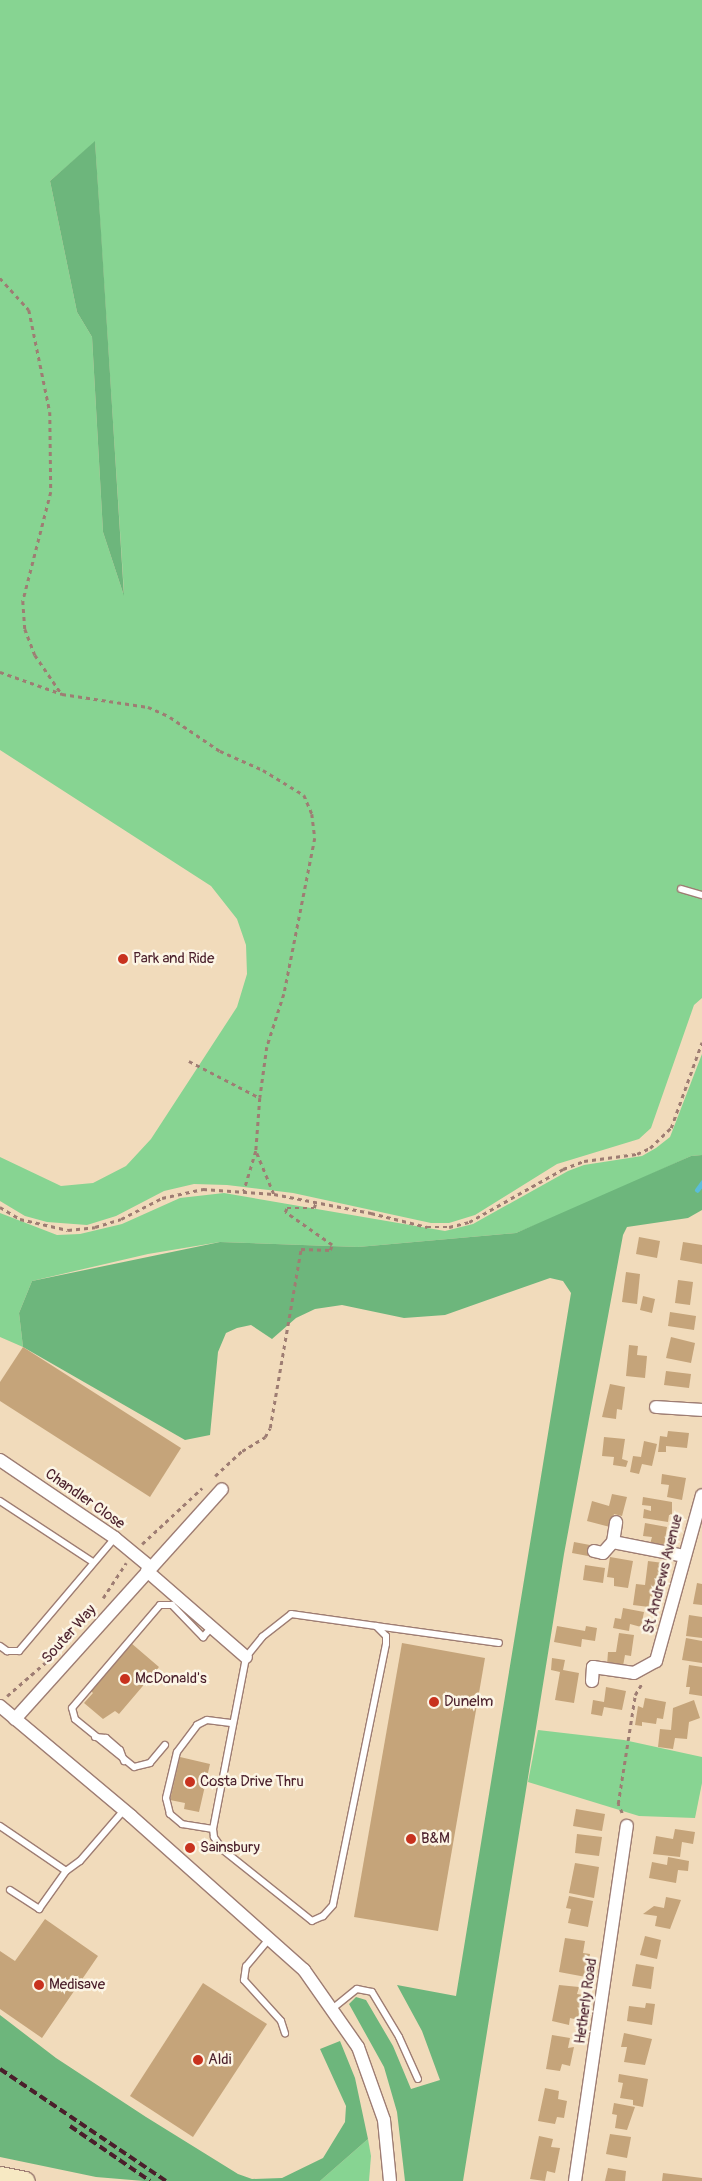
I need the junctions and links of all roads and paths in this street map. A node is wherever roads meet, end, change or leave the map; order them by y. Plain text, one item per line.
1 (0, 278) edge
2 (0, 672) edge
3 (62, 694) junction
4 (681, 889) dead end
5 (702, 894) edge
6 (702, 1042) edge
7 (189, 1061) dead end
8 (260, 1098) junction
9 (256, 1151) junction
10 (244, 1191) junction
11 (274, 1194) junction
12 (316, 1202) junction
13 (0, 1207) edge
14 (656, 1407) dead end
15 (702, 1410) edge
16 (0, 1460) edge
17 (214, 1477) dead end
18 (207, 1484) dead end
19 (222, 1489) dead end
20 (702, 1495) edge
21 (0, 1501) edge
22 (616, 1522) dead end
23 (115, 1538) junction
24 (613, 1542) junction
25 (594, 1551) dead end
26 (133, 1553) junction
27 (684, 1556) junction
28 (93, 1562) junction
29 (149, 1569) junction
30 (100, 1603) dead end
31 (376, 1626) junction
32 (212, 1627) junction
33 (499, 1643) dead end
34 (0, 1646) edge
35 (246, 1657) junction
36 (48, 1660) dead end
37 (656, 1661) junction
38 (592, 1681) dead end
39 (0, 1702) edge
40 (0, 1706) edge
41 (15, 1719) junction
42 (233, 1723) junction
43 (165, 1746) dead end
44 (124, 1810) junction
45 (0, 1826) edge
46 (627, 1826) joint
47 (213, 1829) junction
48 (66, 1871) junction
49 (10, 1890) dead end
50 (269, 1939) junction
51 (332, 2009) junction
52 (285, 2033) dead end
53 (418, 2079) dead end
54 (0, 2176) edge
55 (26, 2181) edge
56 (390, 2181) edge
57 (576, 2181) edge

1 - 3 path
2 - 3 path
3 - 8 path
4 - 5 lane
6 - 12 path
7 - 8 path
8 - 9 path
9 - 10 path
9 - 11 path
10 - 11 path
10 - 13 path
11 - 12 path
12 - 17 path
14 - 15 street
16 - 23 street, Chandler Close
18 - 26 path
19 - 29 street, Souter Way
20 - 27 street, St Andrews Avenue
21 - 28 lane
22 - 24 street
23 - 26 street, Chandler Close
23 - 28 lane
24 - 25 street
24 - 27 street
26 - 29 street, Chandler Close
26 - 30 path
27 - 37 street, St Andrews Avenue
28 - 34 lane
29 - 32 street
29 - 41 street, Souter Way
31 - 33 lane
31 - 35 lane
31 - 47 lane
32 - 35 street
32 - 43 lane
35 - 42 lane
36 - 39 path
37 - 38 street
37 - 46 path
40 - 41 street
41 - 44 street
42 - 47 lane
42 - 47 lane
44 - 48 lane
44 - 50 street
45 - 48 lane
46 - 57 street, Hetherly Road
48 - 49 lane
50 - 51 street
50 - 52 lane
51 - 53 lane
51 - 56 street
54 - 55 main road

